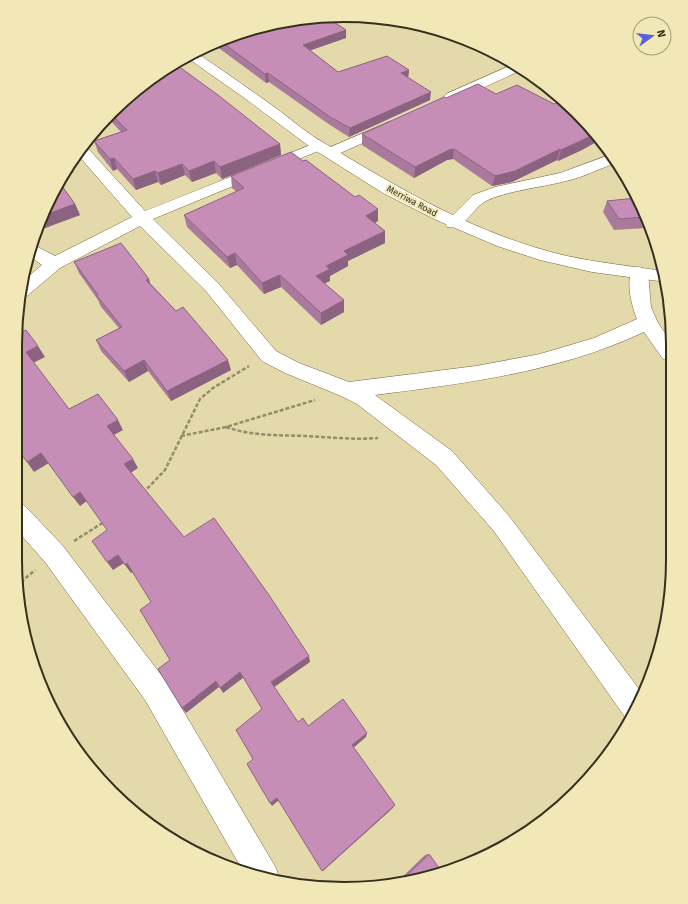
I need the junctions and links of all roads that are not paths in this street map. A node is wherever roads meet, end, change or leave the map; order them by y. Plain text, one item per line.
1 (194, 59) edge
2 (512, 69) edge
3 (439, 103) edge
4 (403, 119) edge
5 (325, 149) junction
6 (85, 153) edge
7 (608, 160) edge
8 (142, 218) junction
9 (453, 222) junction
10 (35, 252) edge
11 (54, 264) junction
12 (639, 273) junction
13 (659, 276) edge
14 (27, 287) edge
15 (649, 322) junction
16 (666, 348) edge
17 (348, 390) junction
18 (22, 519) edge
19 (632, 703) edge
20 (258, 870) edge

1 - 5 street, Merriwa Road
2 - 3 street
4 - 5 street
5 - 8 street
5 - 9 street, Merriwa Road
6 - 8 street
7 - 9 street
8 - 11 street
8 - 17 street
9 - 12 street, Merriwa Road
10 - 11 street
11 - 14 street
12 - 13 street, Merriwa Road
12 - 15 street
15 - 16 street
15 - 17 street
17 - 19 street
18 - 20 street

